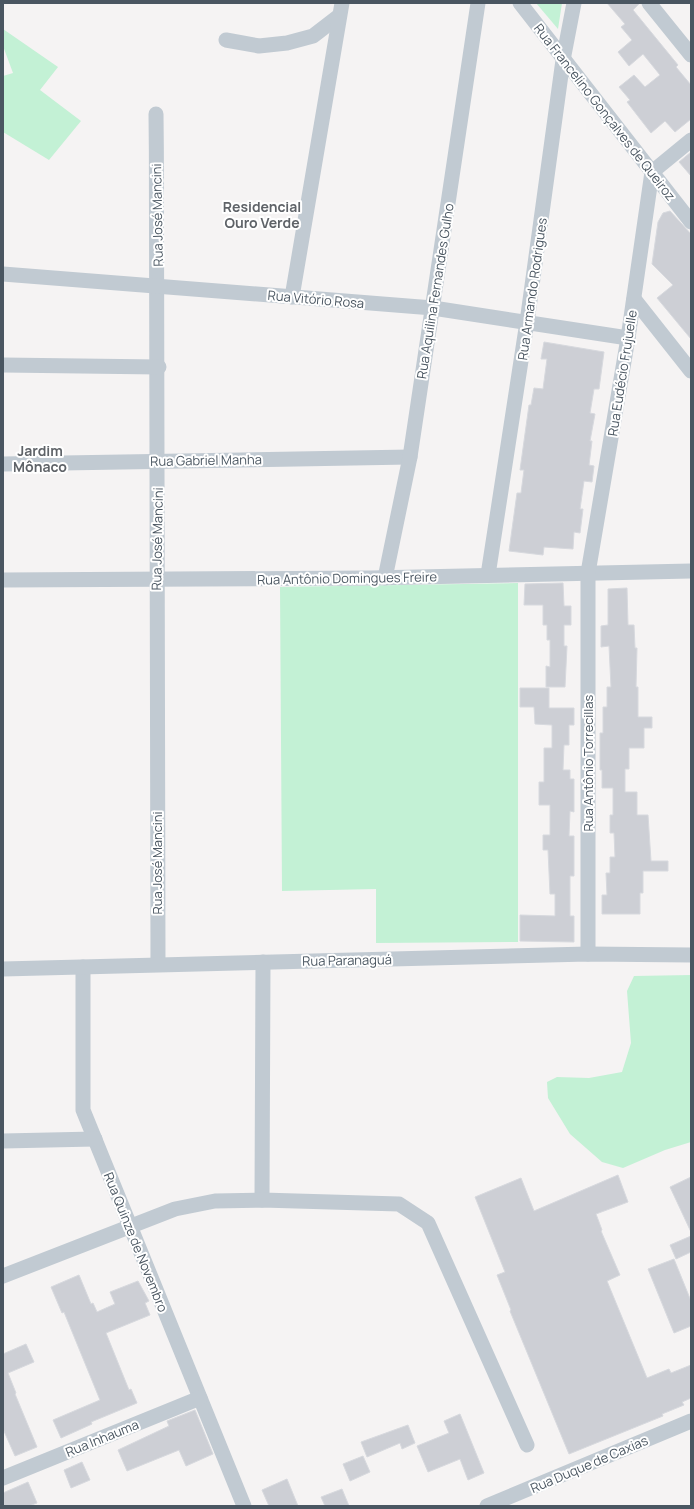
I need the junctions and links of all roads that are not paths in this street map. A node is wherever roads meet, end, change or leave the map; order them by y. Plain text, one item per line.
1 (478, 3) edge
2 (520, 3) edge
3 (574, 3) edge
4 (650, 3) edge
5 (340, 9) edge
6 (226, 40) dead end
7 (691, 55) edge
8 (564, 60) junction
9 (156, 114) dead end
10 (691, 140) edge
11 (652, 172) junction
12 (691, 222) edge
13 (3, 274) edge
14 (158, 286) junction
15 (292, 297) junction
16 (634, 299) junction
17 (433, 308) junction
18 (527, 322) junction
19 (628, 338) junction
20 (3, 365) edge
21 (159, 367) junction
22 (691, 370) edge
23 (410, 458) junction
24 (158, 460) junction
25 (3, 464) edge
26 (691, 571) edge
27 (588, 573) junction
28 (488, 576) junction
29 (385, 578) junction
30 (3, 580) edge
31 (156, 580) junction
32 (588, 954) junction
33 (691, 955) edge
34 (263, 962) junction
35 (158, 964) junction
36 (83, 967) junction
37 (3, 969) edge
38 (95, 1139) junction
39 (3, 1141) edge
40 (262, 1200) junction
41 (130, 1227) junction
42 (3, 1276) edge
43 (200, 1398) junction
44 (691, 1421) edge
45 (527, 1445) dead end
46 (3, 1478) edge
47 (244, 1506) edge
48 (487, 1506) edge

1 - 17 street, Rua Aquilina Fernandes Gulho
2 - 8 street, Rua Francelino Gonçalves de Queiroz
3 - 8 street, Rua Armando Rodrigues
4 - 7 street
5 - 6 street
5 - 15 street
8 - 11 street, Rua Francelino Gonçalves de Queiroz
8 - 18 street, Rua Armando Rodrigues
9 - 14 street, Rua José Mancini
10 - 11 street
11 - 12 street, Rua Francelino Gonçalves de Queiroz
11 - 16 street, Rua Eudécio Frujuelle
13 - 14 street, Rua Vitório Rosa
14 - 15 street, Rua Vitório Rosa
14 - 21 street, Rua José Mancini
15 - 17 street, Rua Vitório Rosa
16 - 19 street, Rua Eudécio Frujuelle
16 - 22 street
17 - 18 street, Rua Vitório Rosa
17 - 23 street, Rua Aquilina Fernandes Gulho
18 - 19 street, Rua Vitório Rosa
18 - 28 street, Rua Armando Rodrigues
19 - 27 street, Rua Eudécio Frujuelle
20 - 21 street
21 - 24 street, Rua José Mancini
23 - 24 street, Rua Gabriel Manha
23 - 29 street, Rua Aquilina Fernandes Gulho
24 - 25 street, Rua Gabriel Manha
24 - 31 street, Rua José Mancini
26 - 27 street, Rua Antônio Domingues Freire
27 - 28 street, Rua Antônio Domingues Freire
27 - 32 street, Rua Antônio Torrecillas
28 - 29 street, Rua Antônio Domingues Freire
29 - 31 street, Rua Antônio Domingues Freire
30 - 31 street, Rua Antônio Domingues Freire
31 - 35 street, Rua José Mancini
32 - 33 street, Rua Paranaguá
32 - 34 street, Rua Paranaguá
34 - 35 street, Rua Paranaguá
34 - 40 street
35 - 36 street, Rua Paranaguá
36 - 37 street, Rua Paranaguá
36 - 38 street, Rua Quinze de Novembro
38 - 39 street
38 - 41 street, Rua Quinze de Novembro
40 - 41 street
40 - 45 street
41 - 42 street
41 - 43 street, Rua Quinze de Novembro
43 - 46 street, Rua Inhauma
43 - 47 street, Rua Quinze de Novembro
44 - 48 street, Rua Duque de Caxias

